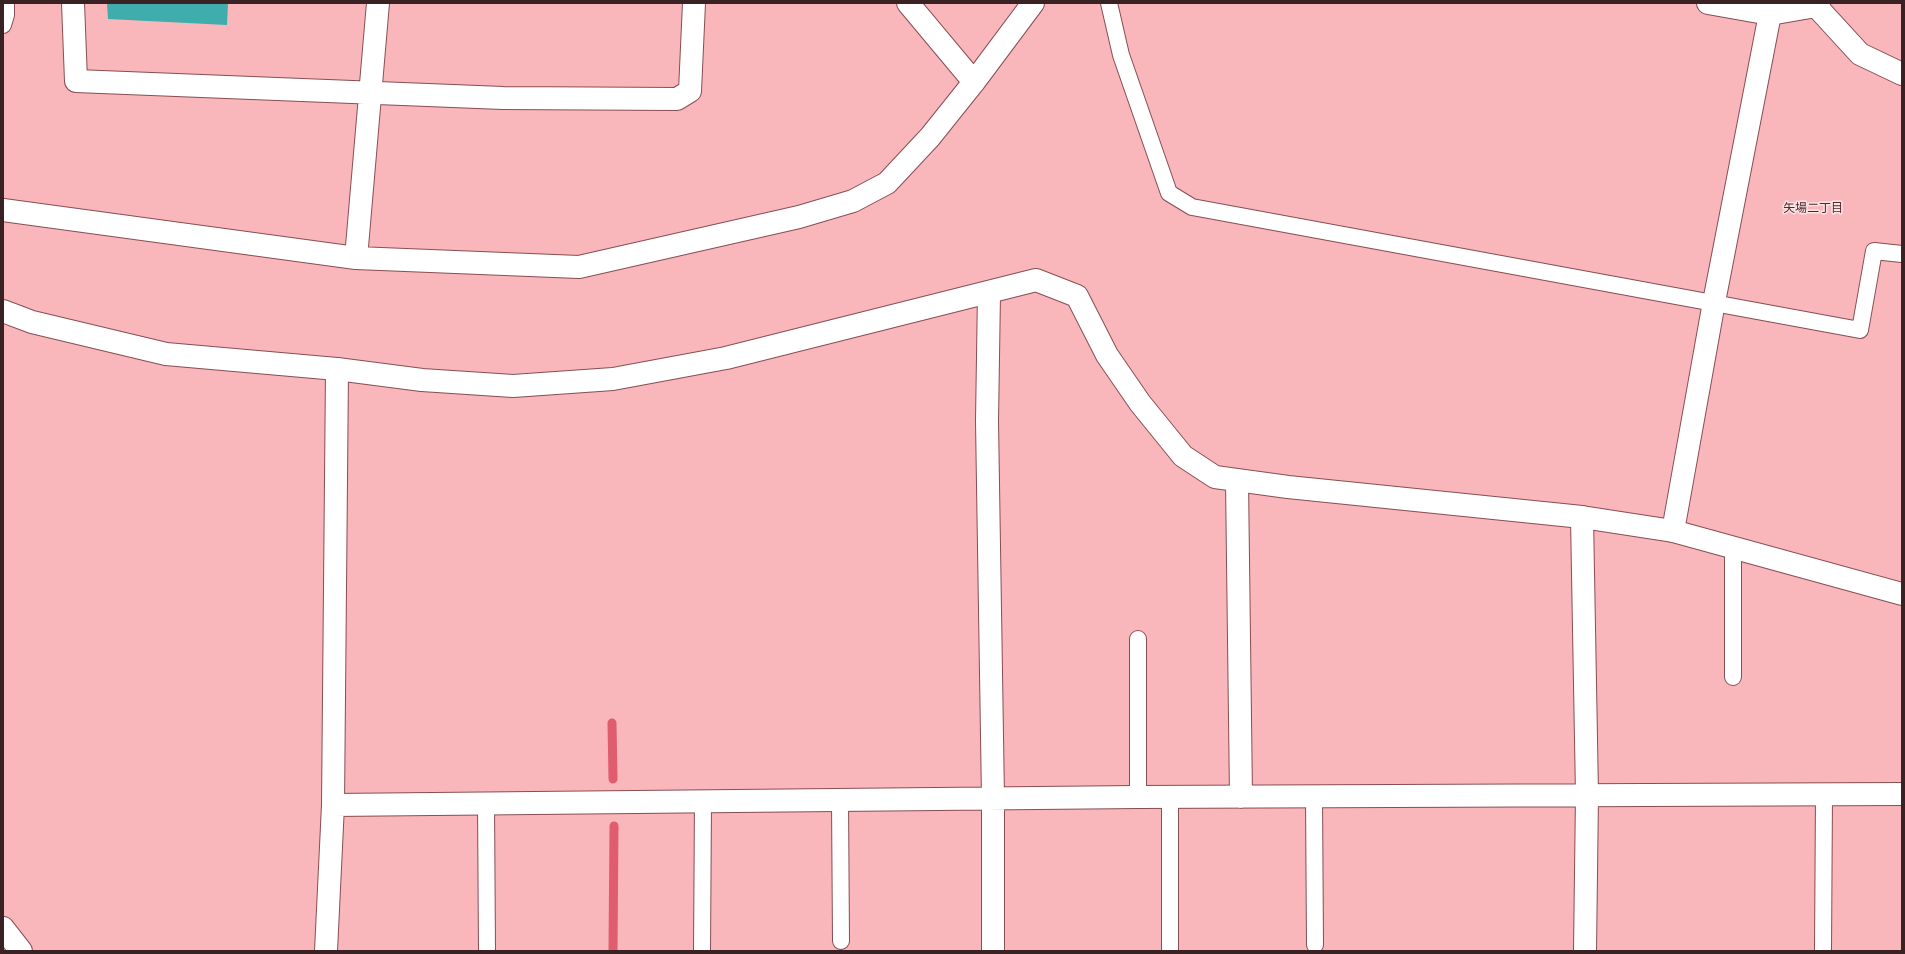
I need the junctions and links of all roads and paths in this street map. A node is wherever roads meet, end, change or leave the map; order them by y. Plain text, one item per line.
1 (6, 3) edge
2 (73, 3) edge
3 (378, 3) edge
4 (694, 3) edge
5 (908, 3) edge
6 (1032, 3) edge
7 (1109, 3) edge
8 (1708, 3) edge
9 (1818, 4) edge
10 (1770, 14) junction
11 (3, 25) edge
12 (1902, 74) edge
13 (974, 82) junction
14 (371, 94) junction
15 (3, 210) edge
16 (1902, 254) edge
17 (356, 258) junction
18 (989, 293) junction
19 (1714, 302) junction
20 (3, 311) edge
21 (337, 369) junction
22 (1237, 481) junction
23 (1582, 517) junction
24 (1673, 531) junction
25 (1733, 548) junction
26 (1902, 594) edge
27 (1138, 639) dead end
28 (1734, 677) dead end
29 (1824, 794) junction
30 (1902, 794) edge
31 (1587, 795) junction
32 (1138, 797) junction
33 (1170, 797) junction
34 (1241, 797) junction
35 (1314, 797) junction
36 (993, 798) junction
37 (840, 800) junction
38 (703, 801) junction
39 (486, 804) junction
40 (333, 806) junction
41 (3, 928) edge
42 (840, 940) dead end
43 (1315, 945) dead end
44 (1823, 950) edge
45 (21, 951) edge
46 (326, 951) edge
47 (487, 951) edge
48 (702, 951) edge
49 (993, 951) edge
50 (1170, 951) edge
51 (1586, 951) edge

1 - 11 lane
2 - 14 street
3 - 14 street
4 - 14 street
5 - 13 street
6 - 13 street
7 - 19 lane
8 - 10 street
9 - 10 street
9 - 12 street
10 - 19 street
13 - 17 street
14 - 17 street
15 - 17 street
16 - 19 lane
18 - 21 street
18 - 22 street
18 - 36 street
19 - 24 street
20 - 21 street
21 - 40 street
22 - 23 street
22 - 34 street
23 - 24 street
23 - 31 street
24 - 25 street
25 - 26 street
25 - 28 lane
27 - 32 lane
29 - 30 street
29 - 31 street
29 - 44 lane
31 - 35 street
31 - 51 street
32 - 33 street
32 - 36 street
33 - 34 street
33 - 50 lane
34 - 35 street
35 - 43 lane
36 - 37 street
36 - 49 street
37 - 38 street
37 - 42 lane
38 - 39 street
38 - 48 lane
39 - 40 street
39 - 47 lane
40 - 46 street
41 - 45 street

